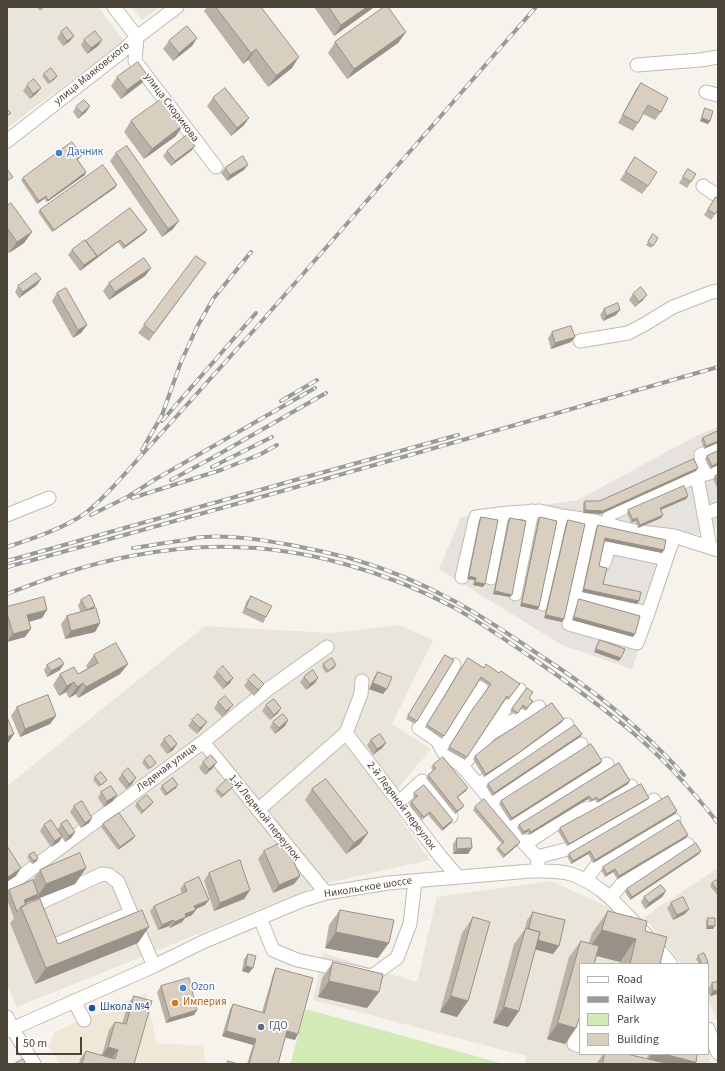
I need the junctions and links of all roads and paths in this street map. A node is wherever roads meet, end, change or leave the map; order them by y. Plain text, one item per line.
1 (114, 7) edge
2 (177, 7) edge
3 (137, 37) junction
4 (718, 57) edge
5 (637, 65) dead end
6 (7, 141) edge
7 (216, 167) dead end
8 (703, 186) dead end
9 (718, 196) edge
10 (718, 291) edge
11 (580, 341) dead end
12 (718, 448) edge
13 (718, 471) edge
14 (697, 476) junction
15 (49, 498) dead end
16 (718, 509) edge
17 (532, 512) junction
18 (502, 514) junction
19 (704, 514) junction
20 (7, 515) edge
21 (562, 516) junction
22 (592, 521) junction
23 (606, 524) junction
24 (674, 536) junction
25 (714, 548) edge
26 (666, 559) junction
27 (604, 563) dead end
28 (462, 577) dead end
29 (491, 578) dead end
30 (516, 594) dead end
31 (576, 595) junction
32 (543, 604) dead end
33 (648, 613) junction
34 (327, 648) dead end
35 (454, 665) edge
36 (362, 681) dead end
37 (481, 687) dead end
38 (520, 690) dead end
39 (540, 707) dead end
40 (567, 725) dead end
41 (346, 732) junction
42 (491, 733) junction
43 (203, 742) junction
44 (581, 744) dead end
45 (441, 748) junction
46 (607, 764) dead end
47 (462, 766) junction
48 (478, 785) junction
49 (631, 786) dead end
50 (491, 800) junction
51 (654, 800) dead end
52 (399, 802) junction
53 (258, 810) junction
54 (451, 816) edge
55 (674, 820) dead end
56 (509, 827) junction
57 (525, 844) junction
58 (687, 844) dead end
59 (537, 857) junction
60 (539, 871) junction
61 (458, 877) junction
62 (586, 880) junction
63 (415, 881) junction
64 (7, 887) edge
65 (326, 893) junction
66 (611, 898) junction
67 (131, 912) junction
68 (260, 918) junction
69 (670, 963) edge
70 (154, 966) junction
71 (74, 1001) junction
72 (84, 1020) dead end
73 (579, 1021) edge
74 (9, 1025) edge
75 (709, 1031) edge
76 (579, 1046) edge
77 (718, 1053) edge
78 (34, 1064) edge

1 - 3 street
2 - 3 street, улица Маяковского
3 - 6 street, улица Маяковского
3 - 7 street, улица Скорикова
4 - 5 street
8 - 9 street
10 - 11 street
12 - 14 street
13 - 14 street
14 - 19 street
14 - 23 street
15 - 20 street
16 - 19 street
17 - 18 street
17 - 21 street
17 - 30 street
18 - 28 street
18 - 29 street
19 - 25 street
21 - 22 street
21 - 32 street
22 - 23 street
22 - 31 street
23 - 24 street
24 - 25 street
24 - 26 street
26 - 27 street
26 - 33 street
31 - 33 street
31 - 33 street
34 - 43 street, Ледяная улица
35 - 45 street
36 - 41 street
37 - 45 street
38 - 42 street
39 - 42 street
40 - 48 street
41 - 52 street, 2-й Ледяной переулок
41 - 53 street
42 - 47 street
43 - 53 street, 1-й Ледяной переулок
43 - 64 street, Ледяная улица
44 - 50 street
45 - 47 street
46 - 56 street
47 - 48 street
48 - 50 street
49 - 57 street
50 - 56 street
51 - 59 street
52 - 54 street
52 - 61 street, 2-й Ледяной переулок
53 - 65 street, 1-й Ледяной переулок
55 - 62 street
56 - 57 street
57 - 59 street
58 - 66 street
59 - 60 street
60 - 61 street, Никольское шоссе
60 - 62 street, Никольское шоссе
61 - 63 street, Никольское шоссе
62 - 66 street, Никольское шоссе
63 - 65 street, Никольское шоссе
63 - 68 street
65 - 68 street, Никольское шоссе
66 - 69 street, Никольское шоссе
67 - 67 street
67 - 70 street
68 - 70 street, Никольское шоссе
70 - 71 street, Никольское шоссе
71 - 72 street
71 - 74 street, Никольское шоссе
73 - 76 street
74 - 78 street
75 - 77 street

